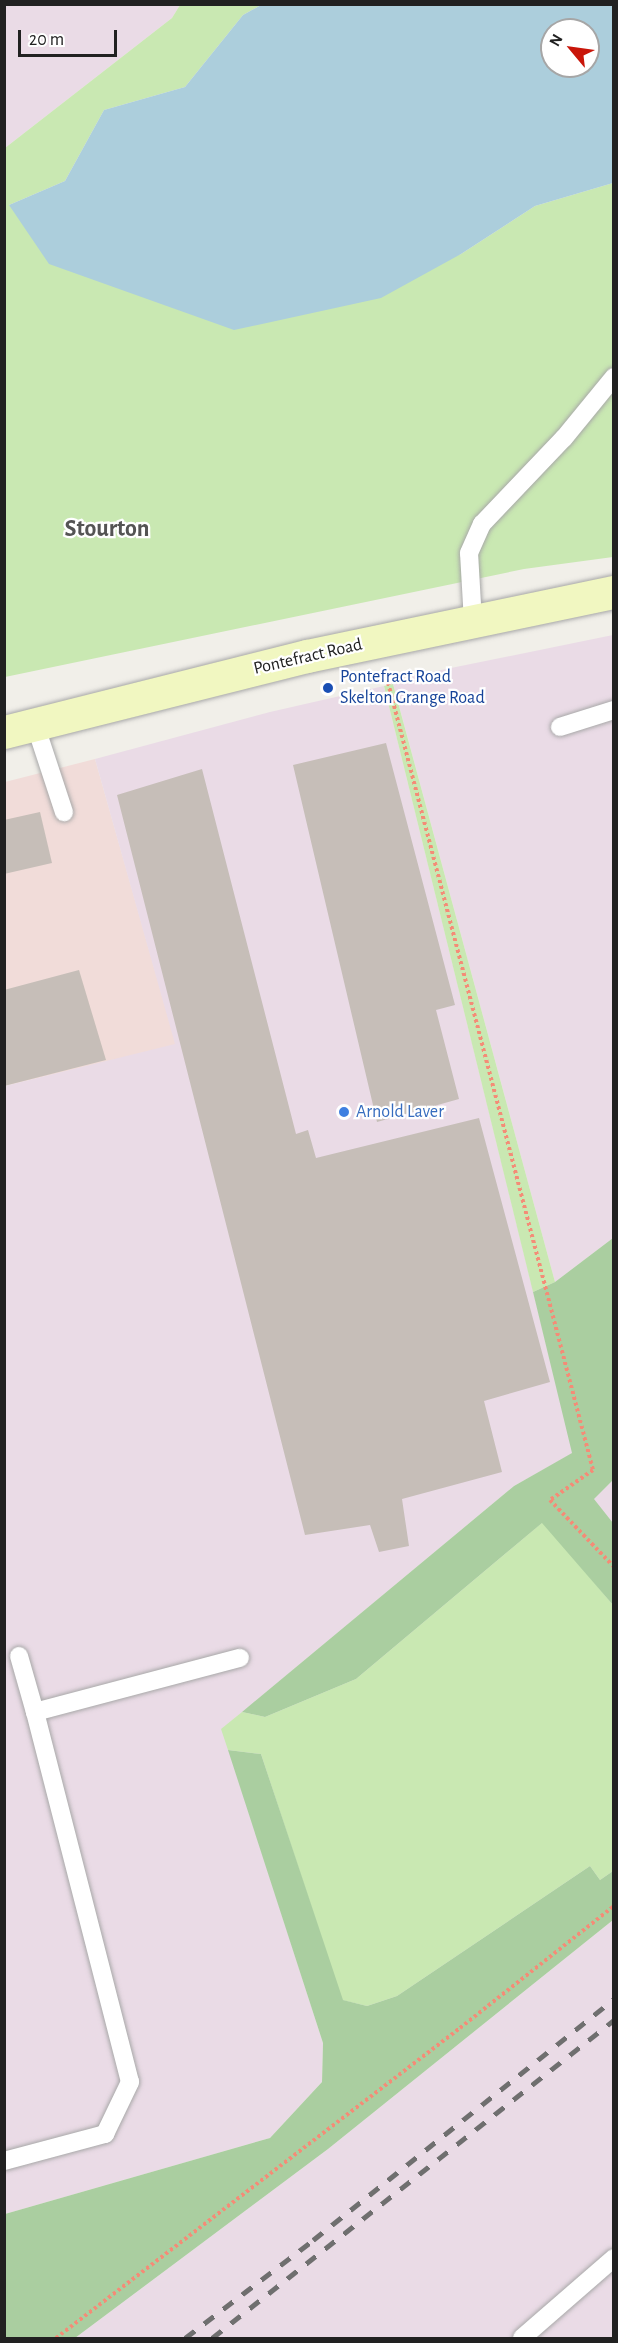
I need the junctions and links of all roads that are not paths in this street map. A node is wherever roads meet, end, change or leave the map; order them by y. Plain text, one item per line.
1 (614, 377) edge
2 (614, 592) edge
3 (473, 622) junction
4 (614, 710) edge
5 (560, 727) dead end
6 (20, 728) edge
7 (64, 812) dead end
8 (19, 1656) dead end
9 (240, 1658) dead end
10 (35, 1712) junction
11 (4, 2161) edge
12 (614, 2258) edge
13 (522, 2338) edge

1 - 3 lane
2 - 3 main road, Pontefract Road
3 - 6 main road, Pontefract Road
4 - 5 lane
6 - 7 lane
8 - 10 lane
9 - 10 lane
10 - 11 lane
12 - 13 lane

